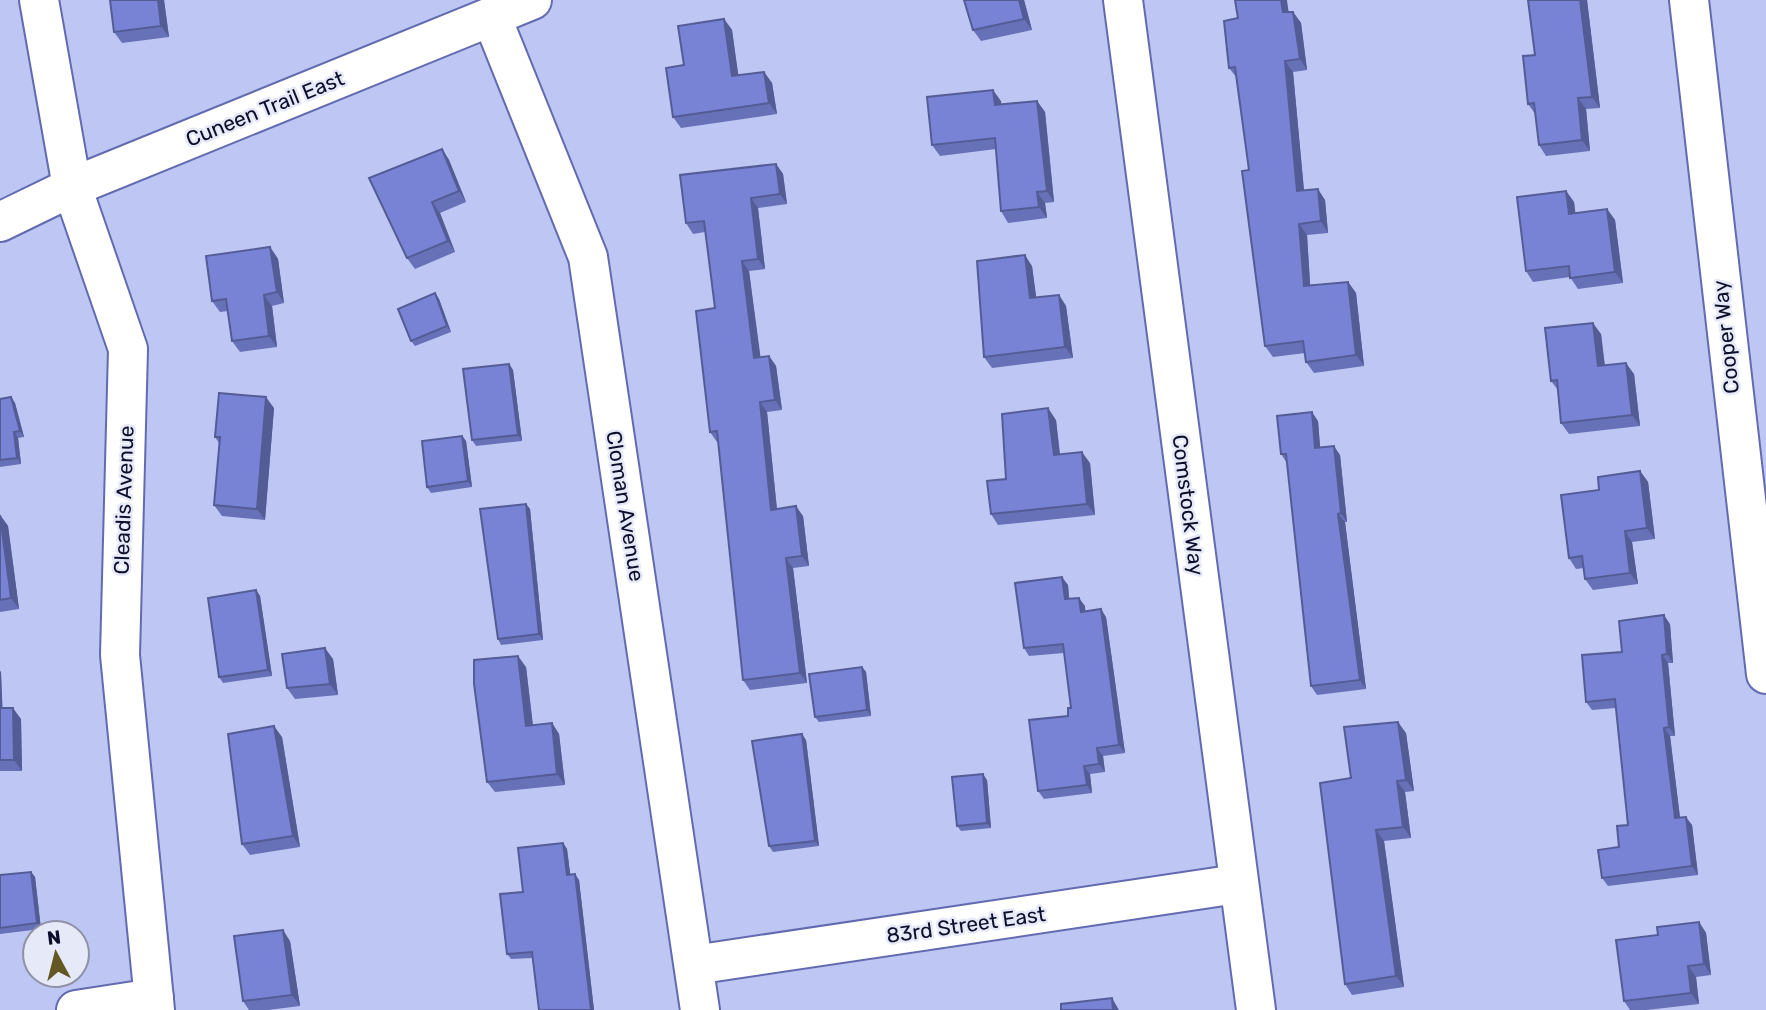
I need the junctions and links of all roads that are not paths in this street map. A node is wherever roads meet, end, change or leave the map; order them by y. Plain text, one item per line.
1 (39, 0) edge
2 (532, 0) edge
3 (1123, 0) edge
4 (1689, 0) edge
5 (492, 18) junction
6 (72, 187) junction
7 (0, 222) edge
8 (1755, 493) edge
9 (1766, 674) edge
10 (1237, 884) junction
11 (694, 965) junction
12 (154, 1004) edge
13 (76, 1010) edge
14 (700, 1010) edge
15 (1256, 1010) edge

1 - 6 street, Cleadis Avenue
2 - 5 street, Cuneen Trail East
3 - 10 street, Comstock Way
4 - 8 street, Cooper Way
5 - 6 street, Cuneen Trail East
5 - 11 street, Cloman Avenue
6 - 7 street, Cuneen Trail East
6 - 12 street, Cleadis Avenue
8 - 9 street, Cooper Way
10 - 11 street, 83rd Street East
10 - 15 street, Comstock Way
11 - 14 street, Cloman Avenue
12 - 13 street

